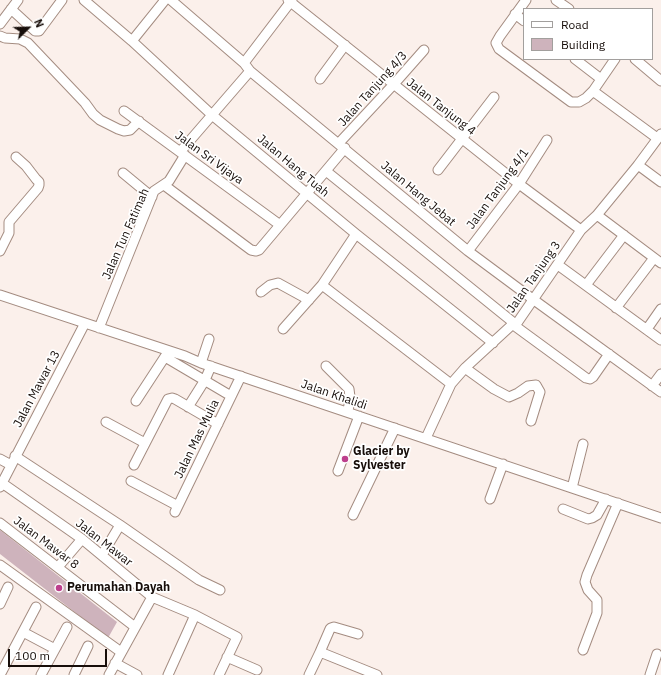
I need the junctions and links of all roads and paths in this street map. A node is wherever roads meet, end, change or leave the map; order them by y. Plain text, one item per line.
1 (18, 0) edge
2 (62, 0) edge
3 (84, 0) edge
4 (165, 0) edge
5 (171, 0) edge
6 (526, 0) edge
7 (556, 0) edge
8 (290, 1) edge
9 (567, 8) edge
10 (11, 9) junction
11 (515, 14) junction
12 (523, 20) edge
13 (0, 24) edge
14 (0, 36) edge
15 (132, 41) junction
16 (345, 45) junction
17 (424, 50) dead end
18 (576, 60) edge
19 (614, 60) edge
20 (636, 60) edge
21 (244, 63) junction
22 (250, 70) junction
23 (320, 79) dead end
24 (601, 79) junction
25 (661, 81) edge
26 (394, 84) junction
27 (593, 91) junction
28 (494, 97) dead end
29 (124, 111) dead end
30 (212, 115) junction
31 (139, 121) junction
32 (659, 136) edge
33 (462, 138) junction
34 (547, 140) dead end
35 (342, 146) junction
36 (183, 154) junction
37 (16, 157) dead end
38 (638, 165) junction
39 (438, 170) dead end
40 (326, 171) junction
41 (123, 173) dead end
42 (661, 182) edge
43 (164, 184) junction
44 (519, 184) junction
45 (307, 193) junction
46 (152, 197) junction
47 (597, 215) junction
48 (280, 225) junction
49 (581, 230) junction
50 (356, 234) junction
51 (624, 235) junction
52 (0, 251) edge
53 (468, 251) junction
54 (658, 261) edge
55 (558, 265) junction
56 (322, 284) junction
57 (586, 285) junction
58 (261, 292) dead end
59 (0, 295) edge
60 (309, 300) junction
61 (534, 300) junction
62 (616, 308) junction
63 (661, 309) edge
64 (85, 323) junction
65 (515, 325) junction
66 (99, 328) junction
67 (283, 329) dead end
68 (646, 329) junction
69 (209, 339) dead end
70 (661, 340) edge
71 (493, 343) junction
72 (167, 354) junction
73 (609, 354) junction
74 (186, 356) junction
75 (201, 363) junction
76 (180, 366) junction
77 (211, 366) junction
78 (326, 366) dead end
79 (465, 368) junction
80 (661, 374) edge
81 (241, 376) junction
82 (204, 380) junction
83 (451, 384) junction
84 (652, 386) junction
85 (661, 392) edge
86 (231, 396) junction
87 (136, 401) dead end
88 (188, 407) junction
89 (348, 412) junction
90 (360, 416) junction
91 (531, 421) dead end
92 (106, 422) dead end
93 (218, 424) junction
94 (395, 428) junction
95 (426, 438) junction
96 (145, 443) junction
97 (583, 444) dead end
98 (15, 456) junction
99 (0, 459) edge
100 (503, 464) junction
101 (11, 465) junction
102 (134, 465) dead end
103 (338, 471) dead end
104 (131, 481) dead end
105 (1, 485) edge
106 (572, 488) junction
107 (490, 499) dead end
108 (606, 499) junction
109 (618, 503) junction
110 (563, 509) dead end
111 (353, 515) dead end
112 (661, 518) edge
113 (0, 523) edge
114 (120, 525) junction
115 (82, 539) junction
116 (102, 555) junction
117 (0, 566) edge
118 (58, 567) junction
119 (8, 587) dead end
120 (220, 590) dead end
121 (152, 596) junction
122 (0, 604) edge
123 (36, 607) dead end
124 (195, 615) junction
125 (67, 627) dead end
126 (135, 627) junction
127 (22, 632) junction
128 (358, 634) dead end
129 (88, 646) dead end
130 (55, 649) junction
131 (583, 650) dead end
132 (121, 652) junction
133 (320, 652) junction
134 (657, 654) dead end
135 (227, 657) junction
136 (115, 663) junction
137 (256, 670) dead end
138 (0, 675) edge
139 (42, 675) edge
140 (74, 675) edge
141 (109, 675) edge
142 (137, 675) edge
143 (168, 675) edge
144 (219, 675) edge
145 (309, 675) edge
146 (377, 675) edge
147 (650, 675) edge

1 - 10 street
2 - 10 street
3 - 15 street, Jalan Hang Tuah
4 - 15 street
5 - 21 street, Jalan Hang Jebat
6 - 11 street
7 - 9 street
8 - 16 street, Jalan Tanjung 4
8 - 21 street
10 - 13 street
11 - 12 street
11 - 27 street
14 - 31 street
15 - 30 street, Jalan Hang Tuah
16 - 23 street
16 - 26 street, Jalan Tanjung 4
17 - 26 street, Jalan Tanjung 4/3
18 - 24 street
19 - 24 street
20 - 25 street
21 - 22 street, Jalan Hang Jebat
22 - 30 street, Jalan Tun Fatimah
22 - 35 street, Jalan Hang Jebat
24 - 27 street
26 - 33 street, Jalan Tanjung 4
26 - 35 street, Jalan Tanjung 4/3
27 - 32 street
28 - 33 street
29 - 31 street, Jalan Sri Vijaya
30 - 36 street, Jalan Tun Fatimah
30 - 45 street, Jalan Hang Tuah
31 - 36 street, Jalan Sri Vijaya
32 - 38 street, Jalan Tanjung 3
33 - 39 street
33 - 44 street, Jalan Tanjung 4
34 - 44 street, Jalan Tanjung 4/1
35 - 40 street, Jalan Tanjung 4/3
35 - 53 street, Jalan Hang Jebat
36 - 43 street, Jalan Tun Fatimah
36 - 48 street, Jalan Sri Vijaya
37 - 52 street
38 - 42 street
38 - 47 street, Jalan Tanjung 3
40 - 45 street, Jalan Tanjung 4/3
40 - 65 street
41 - 46 street
43 - 46 street, Jalan Tun Fatimah
43 - 48 street, Jalan Tanjung 4/3
44 - 49 street, Jalan Tanjung 4
44 - 53 street, Jalan Tanjung 4/1
45 - 48 street, Jalan Tanjung 4/3
45 - 50 street, Jalan Hang Tuah
46 - 66 street, Jalan Tun Fatimah
47 - 49 street, Jalan Tanjung 3
47 - 51 street
49 - 55 street, Jalan Tanjung 3
50 - 56 street
50 - 71 street, Jalan Hang Tuah
51 - 54 street
51 - 57 street
53 - 61 street, Jalan Hang Jebat
54 - 62 street
55 - 57 street
55 - 61 street, Jalan Tanjung 3
56 - 60 street
56 - 83 street
57 - 62 street
58 - 60 street
59 - 64 street, Jalan Khalidi
60 - 67 street
61 - 65 street, Jalan Tanjung 3
61 - 73 street, Jalan Hang Jebat
62 - 68 street
63 - 68 street
64 - 66 street, Jalan Khalidi
64 - 98 street, Jalan Mawar 13
65 - 71 street, Jalan Tanjung 3
65 - 73 street
66 - 72 street, Jalan Khalidi
68 - 70 street
69 - 75 street
71 - 79 street, Jalan Tanjung 3
72 - 74 street, Jalan Khalidi
72 - 76 street
72 - 87 street
73 - 84 street, Jalan Hang Jebat
74 - 75 street, Jalan Khalidi
74 - 76 street
75 - 77 street, Jalan Khalidi
76 - 82 street
77 - 81 street, Jalan Khalidi
77 - 82 street
78 - 89 street
79 - 83 street, Jalan Tanjung 3
79 - 91 street
80 - 84 street
81 - 86 street, Jalan Mas Mulia
81 - 89 street, Jalan Khalidi
82 - 86 street
82 - 88 street
83 - 95 street, Jalan Tanjung 3
84 - 85 street, Jalan Hang Jebat
86 - 93 street, Jalan Mas Mulia
88 - 93 street
88 - 96 street
89 - 90 street, Jalan Khalidi
90 - 94 street, Jalan Khalidi
90 - 103 street
92 - 96 street
93 - 104 street, Jalan Mas Mulia
94 - 95 street, Jalan Khalidi
94 - 111 street
95 - 100 street, Jalan Khalidi
96 - 102 street
97 - 106 street
98 - 101 street, Jalan Mawar 13
98 - 114 street
99 - 101 street
100 - 106 street, Jalan Khalidi
100 - 107 street
101 - 105 street, Jalan Mawar 13
105 - 115 street, Jalan Mawar
106 - 108 street, Jalan Khalidi
108 - 109 street, Jalan Khalidi
108 - 110 street
109 - 112 street, Jalan Khalidi
109 - 131 street
113 - 118 street, Jalan Mawar 8
114 - 116 street
114 - 120 street
115 - 116 street, Jalan Mawar
115 - 118 street
116 - 121 street, Jalan Mawar
117 - 132 street
118 - 126 street, Jalan Mawar 8
119 - 122 street
121 - 124 street, Jalan Mawar
121 - 126 street
123 - 127 street
124 - 135 street, Jalan Mawar
124 - 143 street
125 - 130 street
126 - 132 street
127 - 130 street
127 - 138 street
128 - 133 street
129 - 140 street
130 - 139 street
132 - 136 street
133 - 145 street
133 - 146 street
134 - 147 street
135 - 137 street
135 - 144 street
136 - 141 street
136 - 142 street

